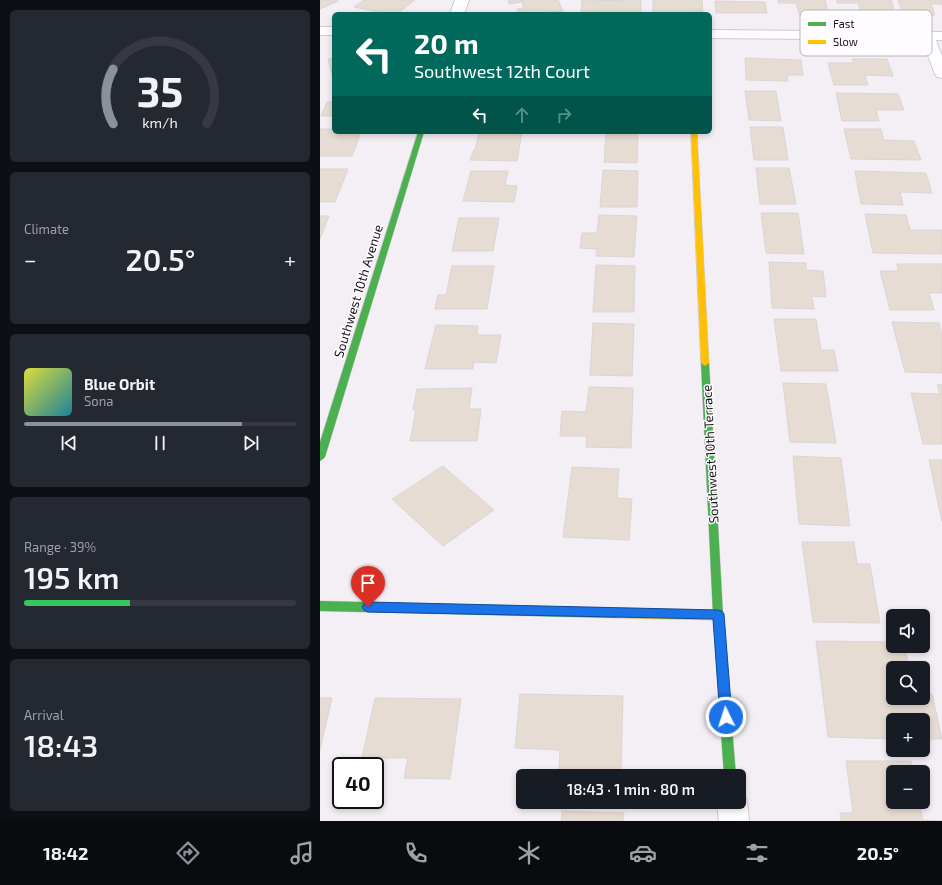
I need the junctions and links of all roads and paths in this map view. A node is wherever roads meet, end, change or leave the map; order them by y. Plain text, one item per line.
1 (462, 0) edge
2 (458, 12) edge
3 (320, 31) edge
4 (332, 31) edge
5 (712, 34) edge
6 (800, 35) edge
7 (932, 49) edge
8 (942, 74) edge
9 (420, 134) edge
10 (694, 134) edge
11 (320, 457) edge
12 (320, 606) edge
13 (718, 614) junction
14 (729, 769) edge
15 (733, 809) edge
16 (734, 821) edge

1 - 2 street
3 - 4 street
5 - 6 street
7 - 8 street
9 - 11 street, Southwest 10th Avenue
10 - 13 street, Southwest 10th Terrace
12 - 13 street
13 - 14 street, Southwest 10th Terrace
15 - 16 street

